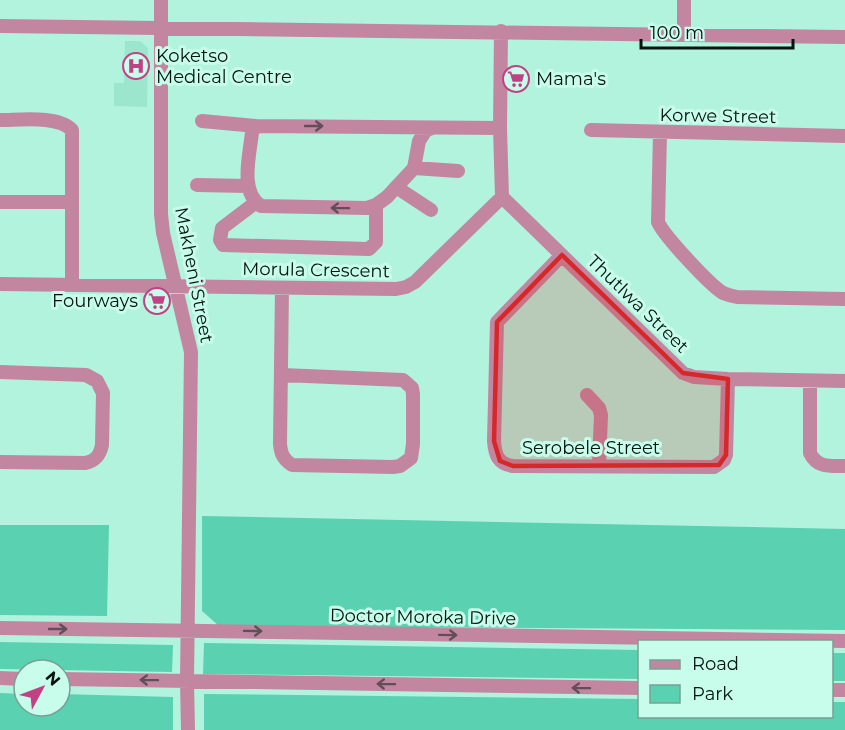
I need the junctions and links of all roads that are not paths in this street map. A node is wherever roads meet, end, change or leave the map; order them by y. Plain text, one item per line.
1 (161, 0) edge
2 (684, 0) edge
3 (0, 26) edge
4 (161, 28) junction
5 (501, 31) junction
6 (684, 34) junction
7 (845, 37) edge
8 (0, 120) edge
9 (202, 121) dead end
10 (256, 126) junction
11 (432, 128) junction
12 (500, 128) junction
13 (591, 130) dead end
14 (660, 133) junction
15 (845, 136) edge
16 (414, 168) junction
17 (458, 171) dead end
18 (197, 185) dead end
19 (248, 186) junction
20 (396, 187) junction
21 (502, 197) junction
22 (0, 202) edge
23 (71, 202) junction
24 (255, 202) junction
25 (376, 205) junction
26 (431, 210) dead end
27 (562, 255) junction
28 (0, 284) edge
29 (72, 285) junction
30 (176, 286) junction
31 (282, 288) junction
32 (845, 299) edge
33 (0, 372) edge
34 (282, 375) junction
35 (728, 379) junction
36 (810, 381) junction
37 (845, 381) edge
38 (587, 395) dead end
39 (0, 462) edge
40 (599, 465) junction
41 (845, 466) edge
42 (0, 628) edge
43 (188, 629) junction
44 (726, 640) edge
45 (72, 679) edge
46 (187, 681) junction
47 (638, 688) edge
48 (188, 730) edge

1 - 4 street, Makheni Street
2 - 6 street
3 - 4 street
4 - 5 street
4 - 30 street, Makheni Street
5 - 6 street
5 - 12 street
6 - 7 street
8 - 23 street
9 - 10 street
10 -> 11 street
10 - 19 street
11 - 12 street
11 - 16 street
12 - 21 street
13 - 14 street, Korwe Street
14 - 15 street, Korwe Street
14 - 32 street
16 - 17 street
16 - 20 street
18 - 19 street
19 - 24 street
20 - 25 street
20 - 26 street
21 - 27 street, Thutlwa Street
21 - 31 street, Morula Crescent
22 - 23 street
23 - 29 street
25 -> 24 street
24 - 25 street
27 - 35 street, Thutlwa Street
27 - 40 street, Serobele Street
28 - 29 street, Morula Crescent
29 - 30 street, Morula Crescent
30 - 31 street, Morula Crescent
30 - 43 street, Makheni Street
31 - 34 street
33 - 39 street
34 - 34 street
35 - 36 street, Thutlwa Street
35 - 40 street, Serobele Street
36 - 37 street, Thutlwa Street
36 - 41 street
38 - 40 street
42 -> 43 street, Doctor Moroka Drive
43 -> 44 street, Doctor Moroka Drive
43 - 46 street, Makheni Street
46 -> 45 street
47 -> 46 street
46 - 48 street, Makheni Street

